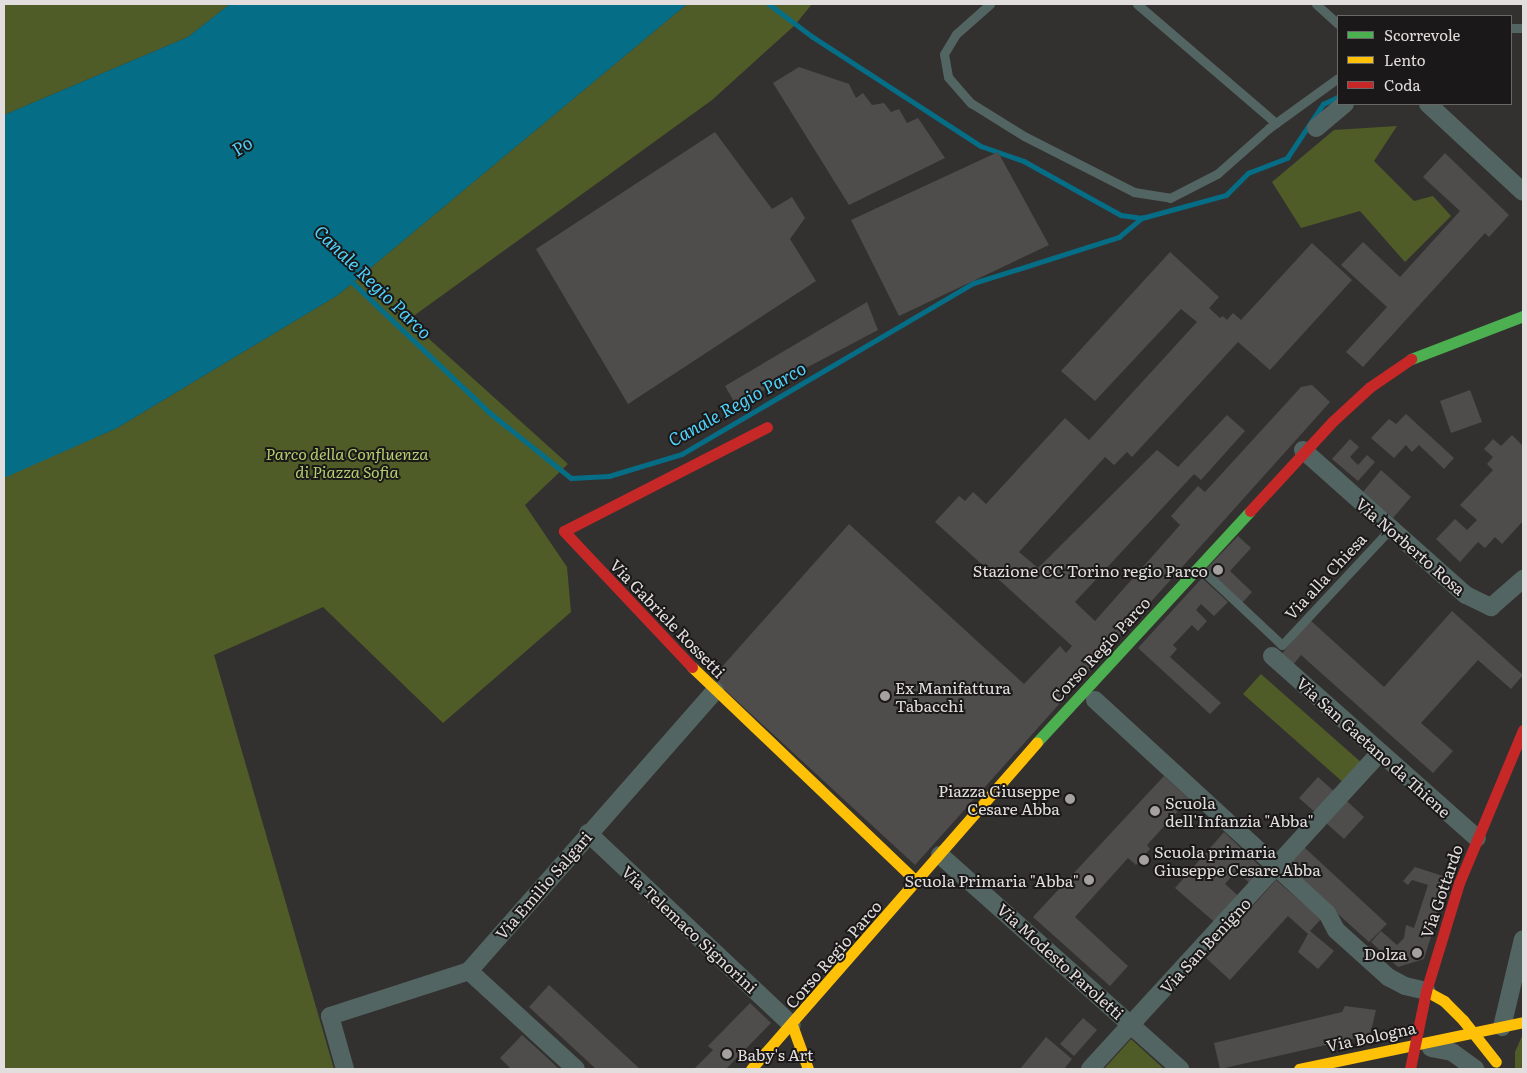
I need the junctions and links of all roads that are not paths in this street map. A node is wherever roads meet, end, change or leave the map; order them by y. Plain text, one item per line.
1 (990, 4) edge
2 (1137, 4) edge
3 (1316, 4) edge
4 (1337, 23) edge
5 (1337, 79) edge
6 (1345, 105) edge
7 (1429, 105) edge
8 (1276, 123) junction
9 (1316, 128) dead end
10 (1523, 192) edge
11 (1523, 316) edge
12 (767, 427) dead end
13 (1303, 450) junction
14 (1390, 528) junction
15 (1198, 566) junction
16 (1523, 579) edge
17 (1277, 650) junction
18 (715, 691) junction
19 (1095, 700) dead end
20 (1523, 730) edge
21 (1380, 753) junction
22 (588, 833) junction
23 (1477, 838) junction
24 (940, 855) junction
25 (1277, 867) junction
26 (917, 882) junction
27 (1523, 939) edge
28 (469, 971) junction
29 (1426, 991) junction
30 (1523, 1022) edge
31 (1132, 1024) junction
32 (792, 1026) junction
33 (1502, 1027) junction
34 (1475, 1033) junction
35 (1451, 1038) junction
36 (1414, 1042) junction
37 (1431, 1048) junction
38 (1412, 1056) junction
39 (1382, 1065) dead end
40 (1495, 1066) edge
41 (345, 1069) edge
42 (576, 1069) edge
43 (751, 1069) edge
44 (808, 1069) edge
45 (1090, 1069) edge
46 (1180, 1069) edge
47 (1299, 1069) edge
48 (1410, 1069) edge
49 (1475, 1069) edge

1 - 8 lane
2 - 8 lane
3 - 4 lane
5 - 8 lane
6 - 9 street
7 - 10 street
11 - 13 street, Corso Regio Parco
12 - 18 street, Via Gabriele Rossetti
13 - 14 street, Via Norberto Rosa
13 - 15 street, Corso Regio Parco
14 - 16 street, Via Norberto Rosa
14 - 17 lane, Via alla Chiesa
15 - 17 lane, Via San Gaetano da Thiene
15 - 24 street, Corso Regio Parco
17 - 21 street, Via San Gaetano da Thiene
18 - 22 street, Via Emilio Salgari
18 - 26 street, Via Gabriele Rossetti
19 - 25 street
20 - 23 street, Via Gottardo
21 - 23 street, Via San Gaetano da Thiene
21 - 25 street, Via San Benigno
22 - 28 street, Via Emilio Salgari
22 - 32 street, Via Telemaco Signorini
23 - 29 street, Via Gottardo
24 - 26 street, Corso Regio Parco
24 - 31 street, Via Modesto Paroletti
25 - 29 street
25 - 31 street, Via San Benigno
26 - 32 street, Corso Regio Parco
27 - 33 street
28 - 41 street
28 - 42 street
29 - 34 street
29 - 36 street, Via Gottardo
30 - 33 street, Via Bologna
31 - 45 street, Via San Benigno
31 - 46 street, Via Modesto Paroletti
32 - 43 street, Corso Regio Parco
32 - 44 street
33 - 34 street, Via Bologna
33 - 40 street
34 - 35 street, Via Bologna
34 - 40 street
35 - 36 street, Via Bologna
35 - 37 street, Via Bologna
36 - 38 street, Via Gottardo
36 - 47 street, Via Bologna
37 - 38 street, Via Bologna
37 - 49 street
38 - 39 street, Via Bologna
38 - 48 street, Via Gottardo

